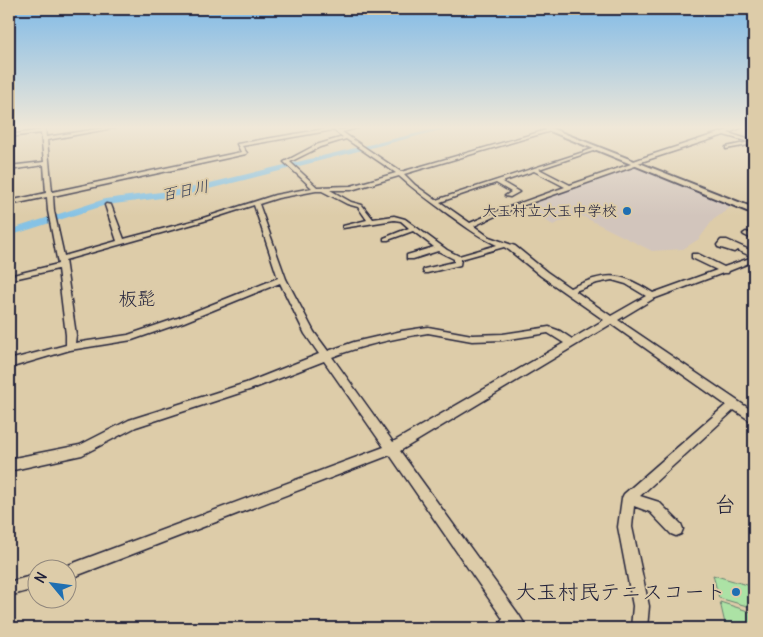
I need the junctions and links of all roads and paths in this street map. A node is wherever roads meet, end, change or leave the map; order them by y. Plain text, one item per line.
1 (46, 157) edge
2 (227, 157) edge
3 (296, 157) edge
4 (373, 157) edge
5 (459, 157) edge
6 (571, 157) edge
7 (619, 157) edge
8 (653, 157) edge
9 (46, 163) junction
10 (635, 163) junction
11 (9, 168) edge
12 (534, 169) junction
13 (399, 174) junction
14 (498, 182) junction
15 (571, 188) junction
16 (320, 189) junction
17 (49, 195) junction
18 (508, 196) dead end
19 (435, 202) junction
20 (256, 203) junction
21 (9, 204) edge
22 (108, 205) dead end
23 (754, 211) edge
24 (371, 221) junction
25 (469, 226) junction
26 (345, 227) dead end
27 (414, 229) junction
28 (746, 234) dead end
29 (754, 238) edge
30 (386, 239) dead end
31 (121, 242) junction
32 (504, 245) junction
33 (736, 247) dead end
34 (439, 248) junction
35 (754, 255) edge
36 (695, 256) dead end
37 (410, 257) dead end
38 (458, 258) junction
39 (754, 259) edge
40 (61, 262) junction
41 (427, 271) dead end
42 (725, 271) junction
43 (9, 278) edge
44 (282, 279) junction
45 (569, 291) junction
46 (652, 296) junction
47 (610, 320) junction
48 (571, 344) junction
49 (70, 347) junction
50 (327, 355) junction
51 (9, 364) edge
52 (734, 404) junction
53 (754, 418) edge
54 (392, 449) junction
55 (9, 465) edge
56 (628, 498) junction
57 (676, 529) dead end
58 (78, 568) edge
59 (28, 584) edge
60 (9, 589) edge
61 (513, 626) edge
62 (639, 628) edge

1 - 9 street
2 - 17 street
3 - 16 street
4 - 13 street
5 - 13 street
6 - 12 street
7 - 10 street
8 - 10 street
9 - 11 street
9 - 17 street
10 - 15 street
10 - 23 street
12 - 14 street
12 - 15 street
13 - 16 street
13 - 19 street
14 - 18 street
14 - 19 street
15 - 25 street
16 - 20 street
16 - 24 street
17 - 21 street
17 - 40 street
19 - 25 street
20 - 31 street
20 - 44 street
22 - 31 street
24 - 26 street
24 - 27 street
25 - 32 street
27 - 30 street
27 - 34 street
28 - 29 street
31 - 40 street
32 - 38 street
32 - 45 street
33 - 35 street
34 - 37 street
34 - 38 street
36 - 42 street
38 - 41 street
39 - 42 street
40 - 43 street
40 - 49 street
42 - 46 street
44 - 49 street
44 - 50 street
45 - 46 street
45 - 47 street
46 - 47 street
47 - 48 street
47 - 52 street
48 - 50 street
48 - 54 street
49 - 51 street
50 - 54 street
50 - 55 street
52 - 53 street
52 - 56 street
54 - 58 street
54 - 61 street
56 - 57 street
56 - 62 street
59 - 60 street

